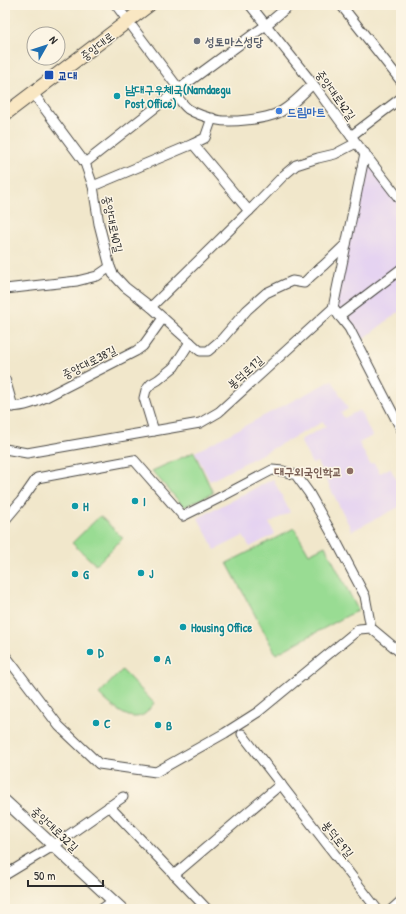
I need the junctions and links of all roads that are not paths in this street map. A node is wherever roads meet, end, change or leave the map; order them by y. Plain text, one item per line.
1 (116, 5) edge
2 (149, 5) edge
3 (250, 5) edge
4 (290, 5) edge
5 (341, 5) edge
6 (128, 22) junction
7 (266, 25) junction
8 (401, 81) edge
9 (313, 84) junction
10 (176, 91) junction
11 (33, 93) junction
12 (401, 98) edge
13 (5, 114) edge
14 (212, 118) junction
15 (354, 140) junction
16 (193, 144) junction
17 (365, 153) junction
18 (85, 164) junction
19 (93, 186) junction
20 (401, 201) edge
21 (249, 211) junction
22 (346, 243) junction
23 (110, 267) junction
24 (401, 268) edge
25 (5, 289) edge
26 (150, 307) junction
27 (333, 308) junction
28 (339, 316) junction
29 (163, 318) junction
30 (190, 342) junction
31 (5, 379) edge
32 (9, 407) edge
33 (401, 429) edge
34 (154, 431) junction
35 (5, 449) edge
36 (5, 520) edge
37 (372, 628) junction
38 (401, 653) edge
39 (5, 655) edge
40 (242, 734) dead end
41 (281, 784) junction
42 (122, 797) dead end
43 (5, 801) edge
44 (109, 806) junction
45 (53, 846) junction
46 (5, 875) edge
47 (174, 875) junction
48 (113, 901) junction
49 (401, 901) edge
50 (102, 909) edge
51 (122, 909) edge
52 (207, 909) edge
53 (377, 909) edge
54 (392, 909) edge

1 - 6 street
2 - 6 main road, 중앙대로
3 - 7 street, 중앙대로42길
4 - 7 street
5 - 8 street
6 - 10 street
6 - 11 main road, 중앙대로
7 - 9 street, 중앙대로42길
7 - 10 street
9 - 14 street
9 - 15 street, 중앙대로42길
10 - 14 street
10 - 18 street
11 - 13 main road, 중앙대로
11 - 18 street, 중앙대로40길
12 - 15 street
14 - 16 street
15 - 17 street, 중앙대로42길
15 - 21 street
16 - 19 street
16 - 21 street
17 - 20 street, 중앙대로42길
17 - 22 street
18 - 19 street, 중앙대로40길
19 - 23 street, 중앙대로40길
21 - 26 street
22 - 27 street
22 - 30 street, 중앙대로40길
23 - 25 street
23 - 26 street, 중앙대로40길
24 - 28 street
26 - 29 street, 중앙대로40길
27 - 28 street
27 - 34 street, 봉덕로1길
28 - 33 street
29 - 30 street, 중앙대로40길
29 - 32 street, 중앙대로38길
30 - 34 street
31 - 32 street, 중앙대로38길
34 - 35 street, 봉덕로1길
36 - 37 street
37 - 38 street
37 - 39 street
40 - 41 street, 봉덕로9길
41 - 47 street
41 - 53 street, 봉덕로9길
42 - 44 street
43 - 45 street, 중앙대로32길
44 - 45 street
44 - 47 street
45 - 46 street
45 - 48 street, 중앙대로32길
47 - 52 street
48 - 50 street
48 - 51 street, 중앙대로32길
49 - 54 street

